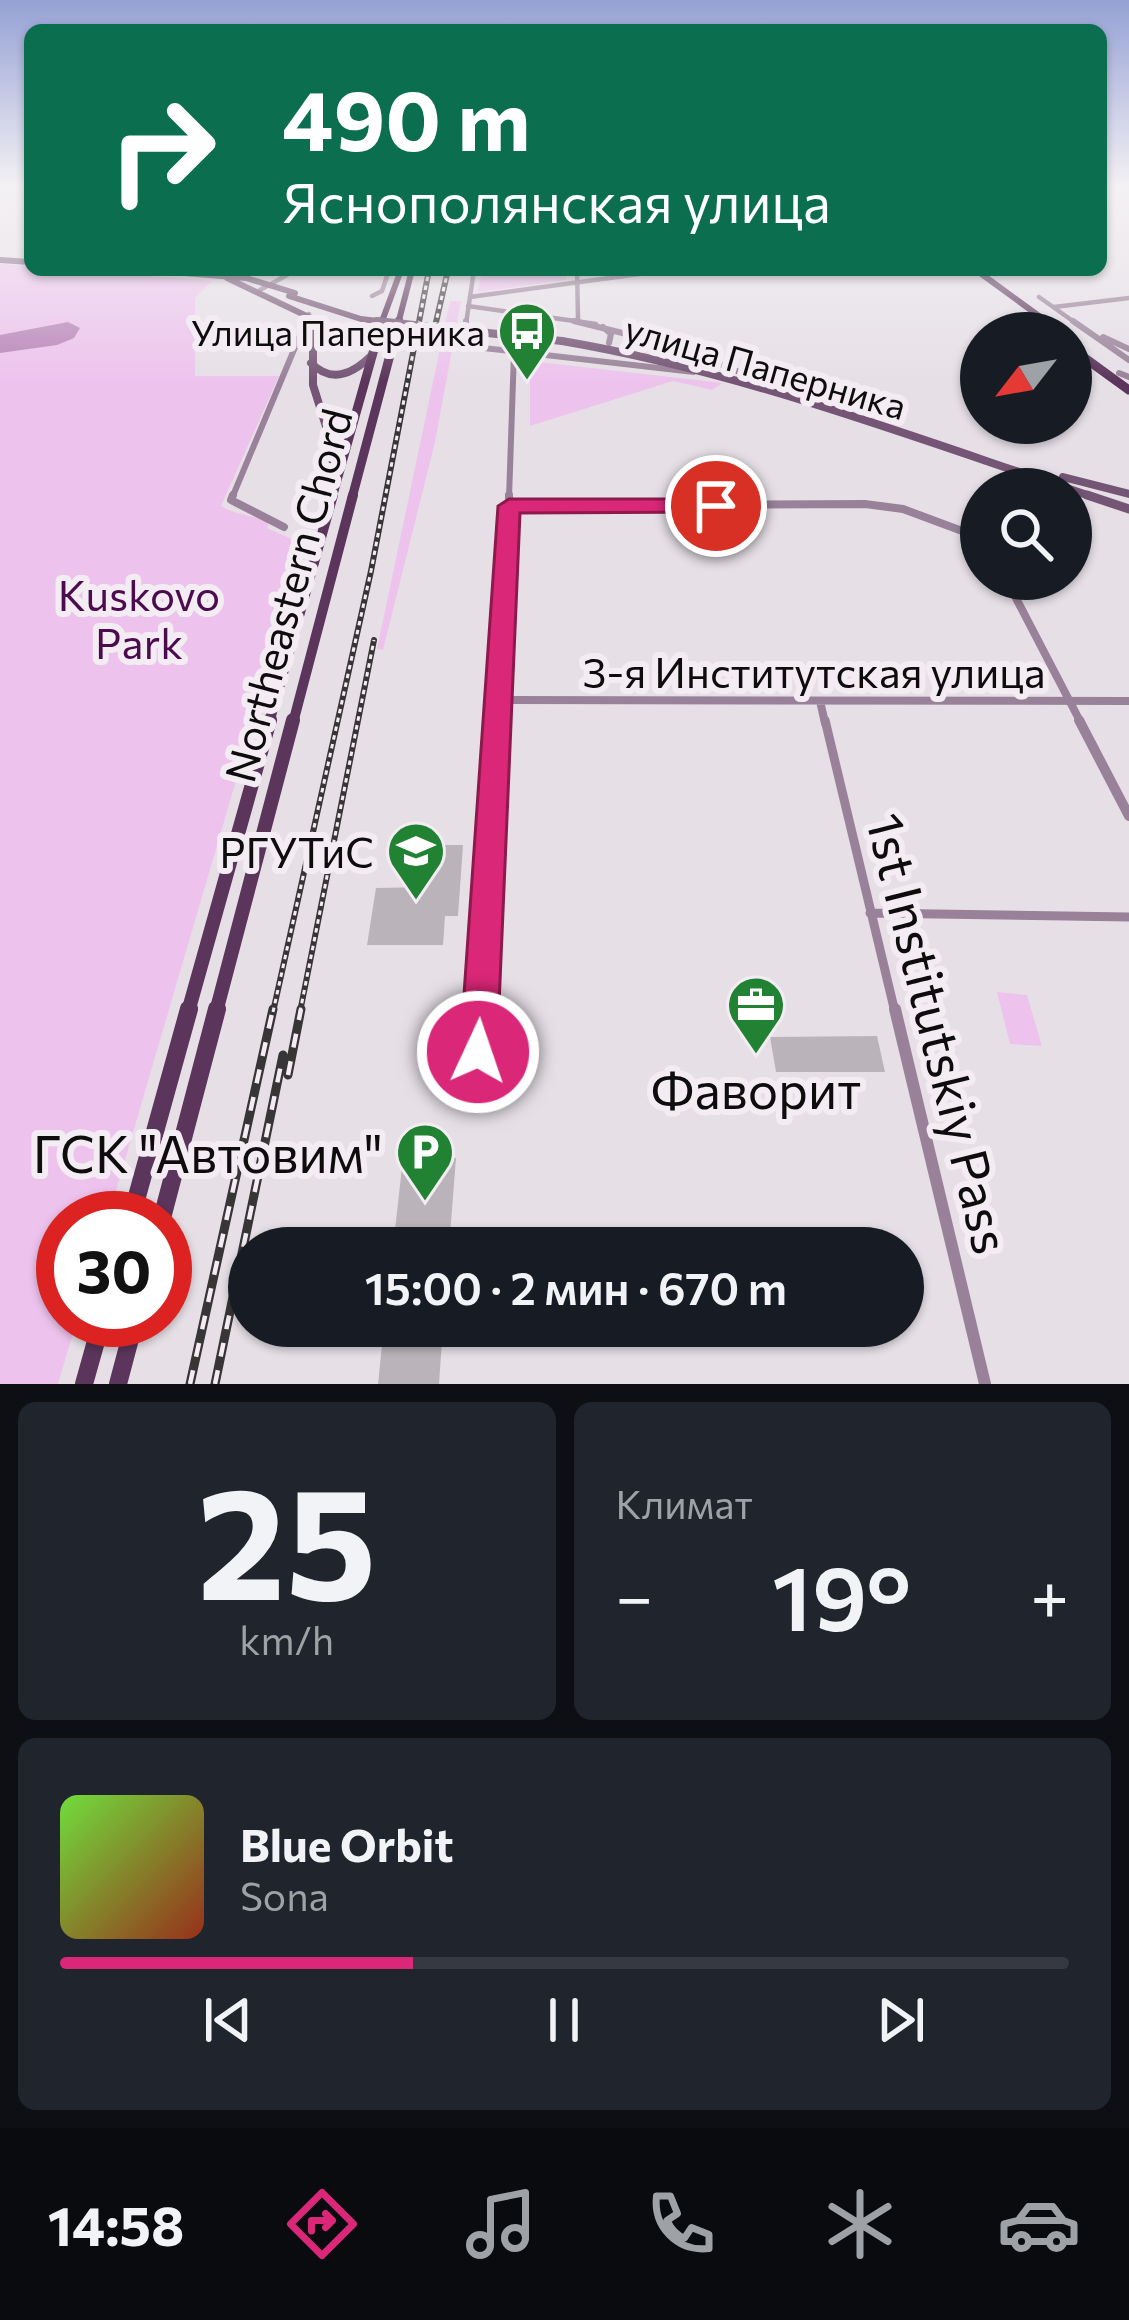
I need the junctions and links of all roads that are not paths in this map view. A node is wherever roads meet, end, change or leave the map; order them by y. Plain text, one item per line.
1 (226, 276) edge
2 (284, 276) edge
3 (286, 276) edge
4 (387, 276) edge
5 (399, 276) edge
6 (410, 276) edge
7 (473, 276) edge
8 (578, 276) edge
9 (624, 276) edge
10 (973, 276) edge
11 (984, 276) edge
12 (578, 282) junction
13 (265, 287) junction
14 (292, 295) junction
15 (372, 296) dead end
16 (470, 297) junction
17 (1039, 297) dead end
18 (1129, 298) edge
19 (468, 306) junction
20 (1054, 307) junction
21 (1022, 312) edge
22 (1034, 312) edge
23 (1061, 312) edge
24 (309, 314) junction
25 (578, 319) junction
26 (598, 324) junction
27 (1092, 332) edge
28 (1092, 335) edge
29 (563, 339) junction
30 (609, 343) junction
31 (591, 345) junction
32 (1125, 347) edge
33 (1112, 348) junction
34 (514, 352) junction
35 (1092, 353) edge
36 (372, 355) junction
37 (593, 360) junction
38 (1129, 360) edge
39 (311, 363) junction
40 (1092, 363) edge
41 (724, 376) junction
42 (1125, 377) edge
43 (768, 383) junction
44 (1129, 390) edge
45 (335, 491) junction
46 (1129, 494) edge
47 (509, 506) junction
48 (1129, 509) edge
49 (284, 527) dead end
50 (960, 530) edge
51 (1017, 600) edge
52 (499, 700) junction
53 (820, 701) junction
54 (1129, 701) edge
55 (1072, 702) junction
56 (1129, 816) edge
57 (870, 913) junction
58 (1129, 917) edge
59 (478, 1052) dead end
60 (139, 1191) edge
61 (169, 1191) edge
62 (94, 1347) edge
63 (128, 1347) edge
64 (84, 1384) edge
65 (118, 1384) edge
66 (985, 1384) edge

1 - 13 main road
2 - 13 street
3 - 14 street
4 - 15 street
5 - 36 main road, Northeastern Chord
6 - 61 main road, Northeastern Chord
7 - 16 street
8 - 12 street
9 - 12 street
10 - 21 main road
11 - 22 main road
12 - 16 street
12 - 25 street
13 - 14 main road
13 - 24 main road
14 - 29 main road, bridge
16 - 19 street
17 - 20 street
18 - 20 street
19 - 25 street
19 - 34 street
20 - 23 street
24 - 39 main road
24 - 49 street
25 - 26 street
26 - 30 street, улица Паперника
26 - 43 street
27 - 32 street
28 - 33 street
29 - 30 main road, улица Паперника
29 - 31 main road, улица Паперника
30 - 43 main road, улица Паперника
31 - 37 street, улица Паперника
31 - 41 main road, улица Паперника
32 - 33 street
33 - 38 street
34 - 37 street
34 - 47 street
35 - 42 main road
36 - 39 main road
36 - 45 main road, Northeastern Chord
37 - 41 street
39 - 45 main road
40 - 44 main road
41 - 48 main road, улица Паперника
43 - 46 main road, улица Паперника
45 - 60 main road, Northeastern Chord
47 - 50 street
47 - 52 street
51 - 55 street
52 - 53 street, 3-я Институтская улица
52 - 59 street
53 - 55 street, 3-я Институтская улица
53 - 57 street, 1st Institutskiy Pass
54 - 55 street, 3-я Институтская улица
55 - 56 street
57 - 58 street
57 - 66 street, 1st Institutskiy Pass
62 - 64 main road
63 - 65 main road

